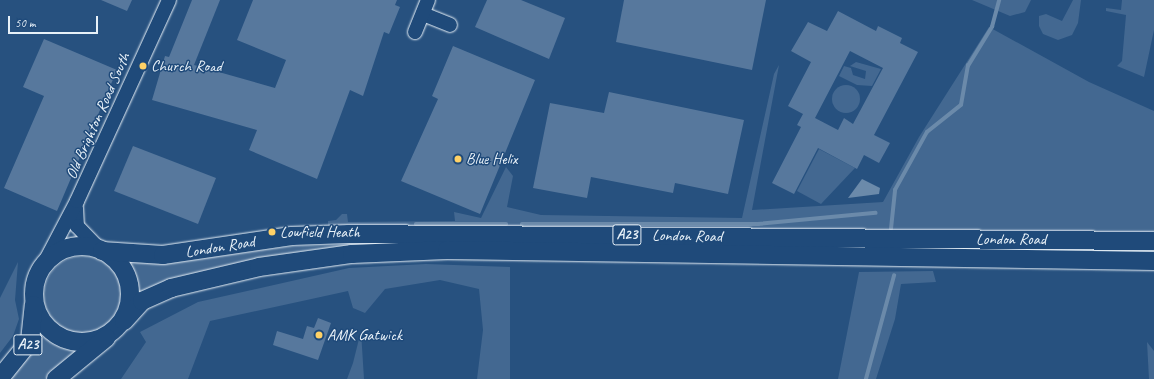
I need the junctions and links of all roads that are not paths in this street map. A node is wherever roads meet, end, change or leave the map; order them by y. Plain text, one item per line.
1 (169, 0) edge
2 (428, 0) edge
3 (423, 14) junction
4 (450, 25) dead end
5 (415, 32) dead end
6 (77, 201) junction
7 (1154, 241) edge
8 (101, 250) junction
9 (1154, 261) edge
10 (45, 262) junction
11 (34, 302) junction
12 (124, 321) junction
13 (106, 337) junction
14 (0, 378) edge
15 (56, 379) edge

1 - 6 street, Old Brighton Road South
2 - 3 street
3 - 4 street
3 - 5 street
6 - 8 street, Old Brighton Road South
6 - 10 street, Old Brighton Road South
7 - 8 main road, London Road / A23
8 - 10 main road
8 - 12 main road
9 - 12 main road, London Road / A23
10 - 11 main road
11 - 13 main road
11 - 14 main road, A23
12 - 13 main road
13 - 15 main road

